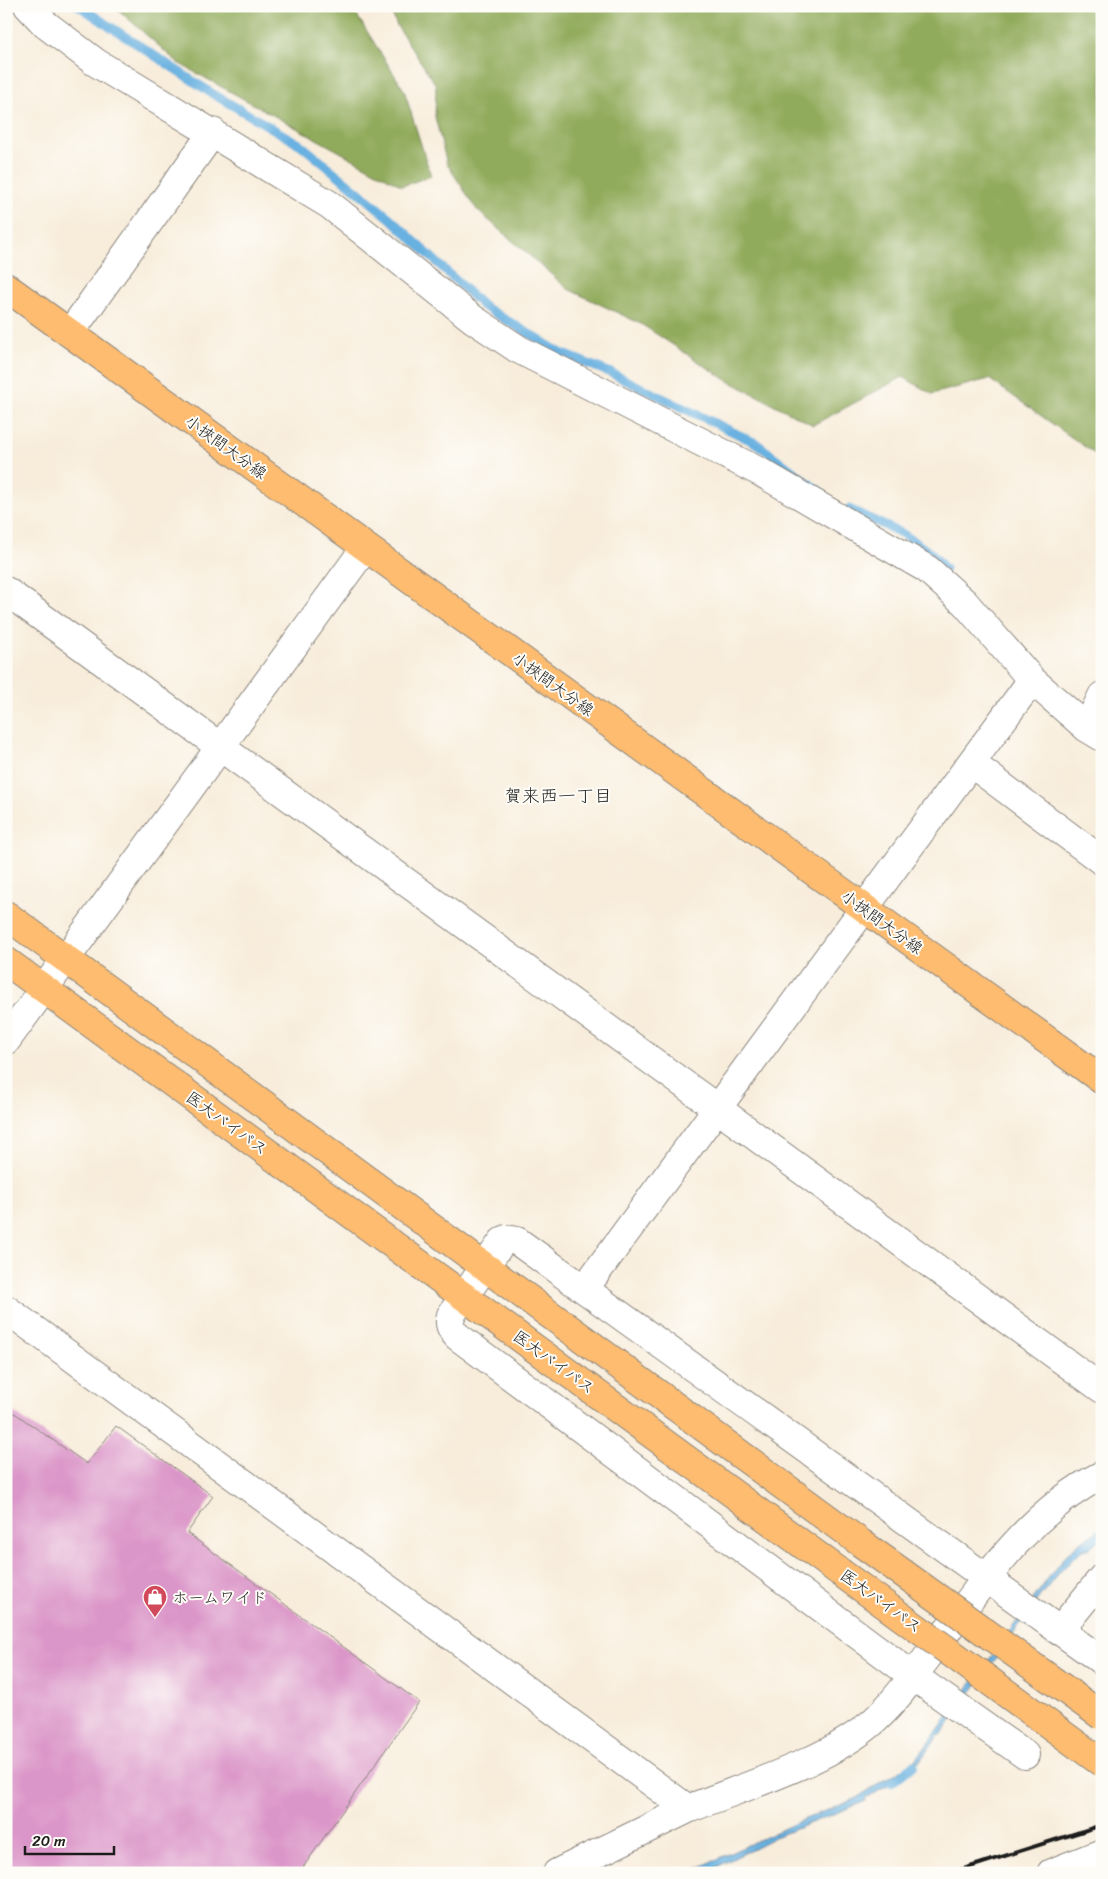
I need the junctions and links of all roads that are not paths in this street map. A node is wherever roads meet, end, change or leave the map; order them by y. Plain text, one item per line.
1 (28, 6) edge
2 (213, 132) junction
3 (6, 287) edge
4 (70, 333) junction
5 (365, 548) junction
6 (6, 591) edge
7 (1032, 680) junction
8 (1102, 696) edge
9 (1094, 732) edge
10 (221, 745) junction
11 (971, 763) junction
12 (1102, 861) edge
13 (864, 909) junction
14 (6, 915) edge
15 (66, 959) junction
16 (6, 961) edge
17 (44, 989) junction
18 (6, 1041) edge
19 (1102, 1080) edge
20 (717, 1110) junction
21 (484, 1266) junction
22 (584, 1288) junction
23 (464, 1296) junction
24 (6, 1309) edge
25 (1102, 1388) edge
26 (1102, 1475) edge
27 (1102, 1578) edge
28 (986, 1580) junction
29 (1059, 1631) junction
30 (1102, 1662) edge
31 (913, 1676) junction
32 (1102, 1716) edge
33 (1025, 1755) dead end
34 (1102, 1763) edge
35 (688, 1809) junction
36 (1102, 1853) edge
37 (557, 1873) edge
38 (1051, 1873) edge

1 - 2 street
2 - 4 street
2 - 7 street
3 - 4 main road, 小挾間大分線
4 - 5 main road, 小挾間大分線
5 - 10 street
5 - 13 main road, 小挾間大分線
6 - 10 street
7 - 9 street
7 - 11 street
8 - 9 street
10 - 15 street
10 - 20 street
11 - 12 street
11 - 13 street
13 - 19 main road, 小挾間大分線
13 - 20 street
14 - 15 main road
15 - 17 street
15 - 21 main road
16 - 17 main road, 医大バイパス
17 - 18 street
17 - 23 main road, 医大バイパス
20 - 22 street
20 - 25 street
21 - 22 street
21 - 23 street
21 - 32 main road, bridge
22 - 28 street
23 - 31 street
23 - 34 main road, 医大バイパス, bridge
24 - 35 street
26 - 28 street
27 - 29 street
28 - 29 street
28 - 31 street
29 - 30 street
31 - 33 street
31 - 35 street
35 - 37 street
36 - 38 street

